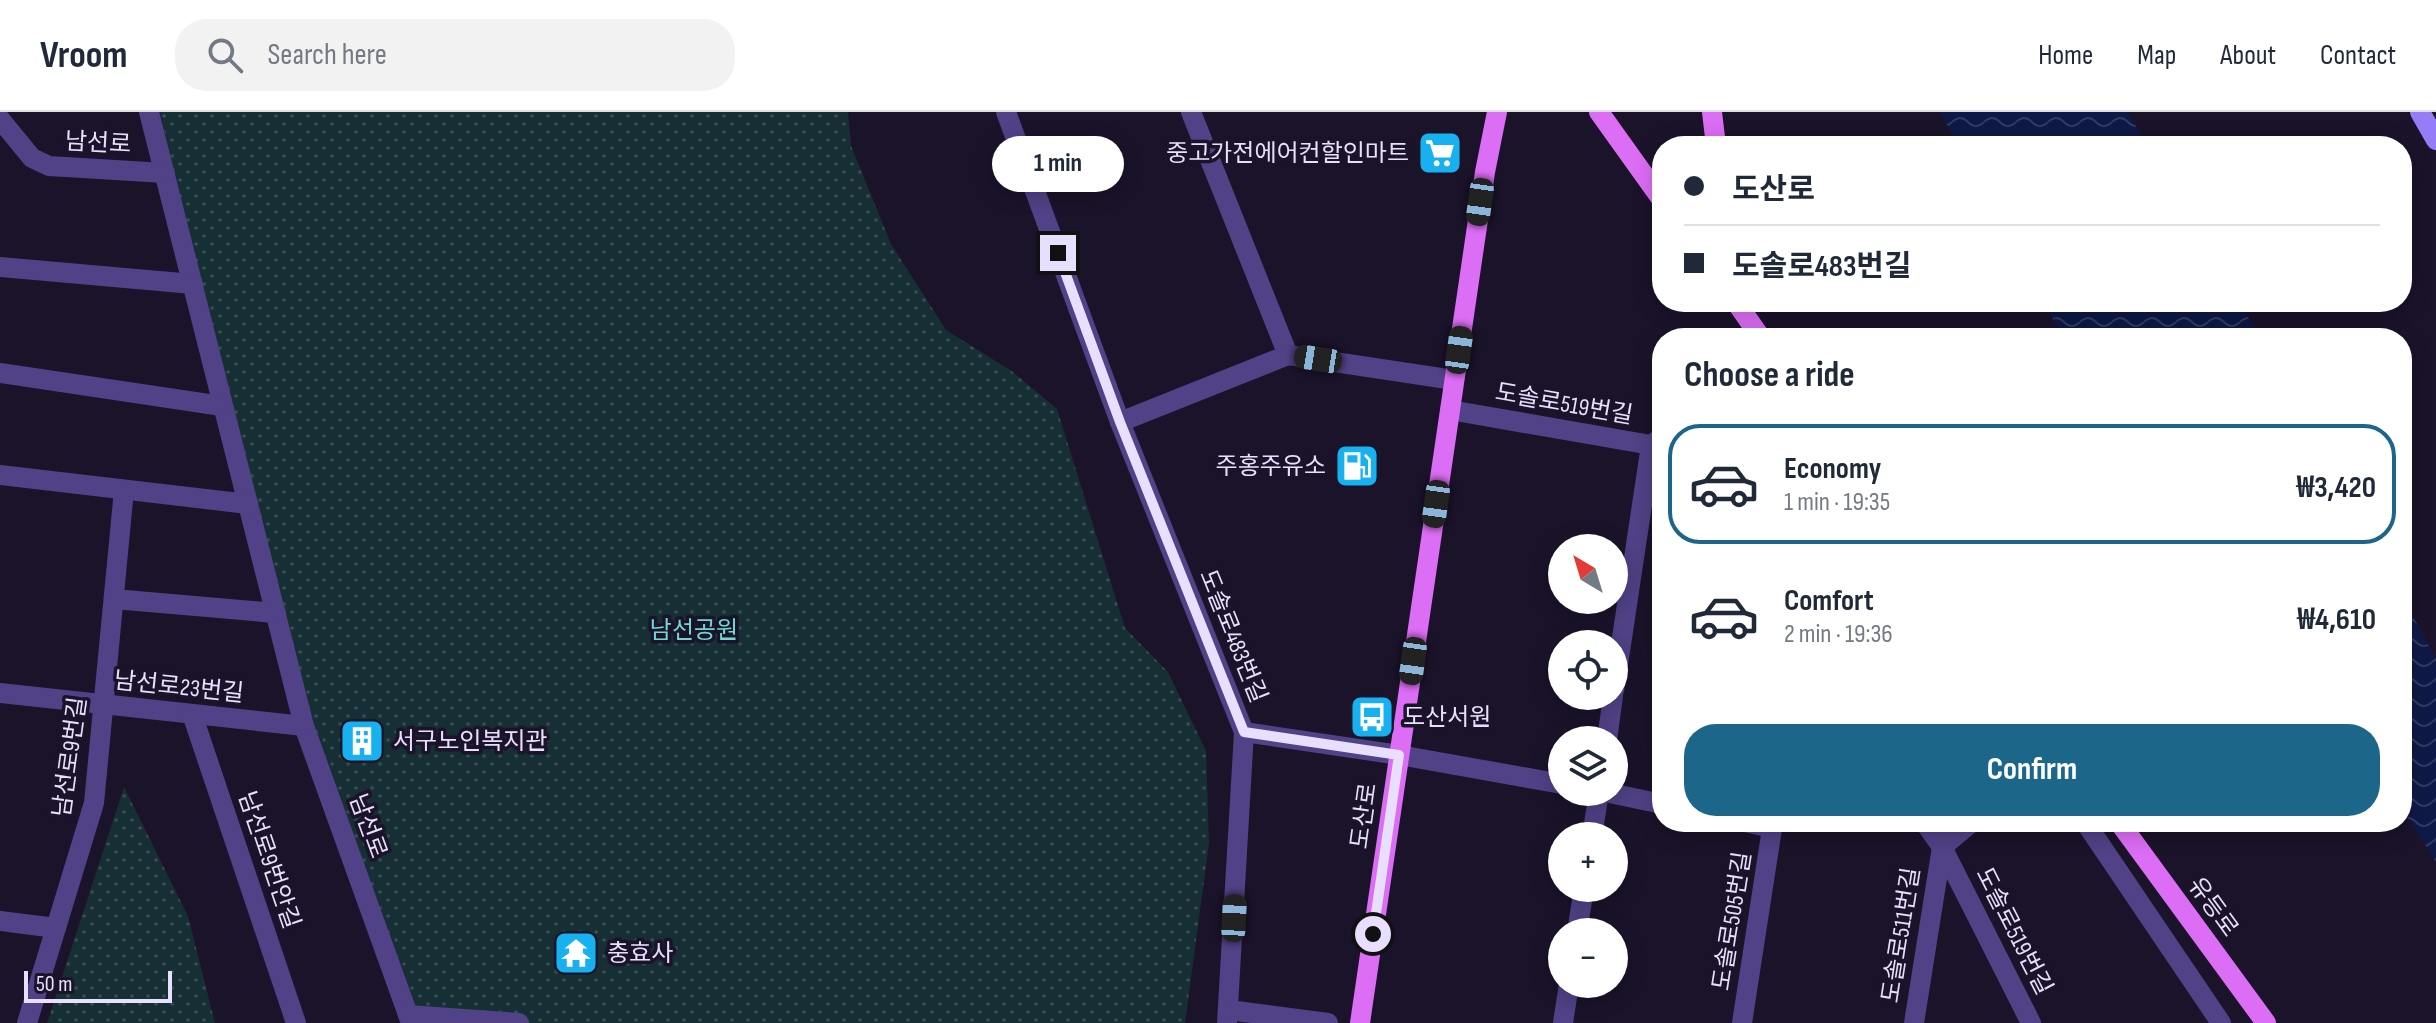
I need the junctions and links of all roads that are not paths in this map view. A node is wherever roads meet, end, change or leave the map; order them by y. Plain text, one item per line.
1 (149, 112) edge
2 (1006, 112) edge
3 (1191, 112) edge
4 (1497, 112) edge
5 (1712, 112) edge
6 (2420, 112) edge
7 (1599, 113) edge
8 (0, 119) edge
9 (1715, 136) edge
10 (2436, 140) edge
11 (165, 173) junction
12 (1652, 186) edge
13 (0, 267) edge
14 (193, 284) junction
15 (1288, 355) junction
16 (0, 373) edge
17 (1454, 380) junction
18 (222, 406) junction
19 (1450, 410) junction
20 (1120, 422) junction
21 (1652, 446) edge
22 (0, 475) edge
23 (1652, 481) edge
24 (124, 490) junction
25 (248, 504) junction
26 (114, 599) junction
27 (276, 613) junction
28 (1625, 630) edge
29 (0, 693) edge
30 (104, 705) junction
31 (192, 714) junction
32 (304, 726) junction
33 (1244, 732) junction
34 (1399, 755) junction
35 (1548, 782) edge
36 (1628, 797) edge
37 (1652, 802) edge
38 (1772, 832) edge
39 (1931, 832) edge
40 (1960, 832) edge
41 (2092, 832) edge
42 (2126, 832) edge
43 (1942, 847) junction
44 (0, 921) edge
45 (56, 928) junction
46 (1567, 998) edge
47 (1228, 1017) edge
48 (409, 1019) edge
49 (27, 1023) edge
50 (296, 1023) edge
51 (519, 1023) edge
52 (1328, 1023) edge
53 (1360, 1023) edge
54 (1563, 1023) edge
55 (1742, 1023) edge
56 (1914, 1023) edge
57 (2031, 1023) edge
58 (2221, 1023) edge
59 (2266, 1023) edge

1 - 11 street, 남선로
2 - 20 street, 도솔로483번길
3 - 15 street
4 - 17 main road, 도산로
5 - 9 main road
6 - 10 main road
7 - 12 main road
8 - 11 street, 남선로
11 - 14 street, 남선로
13 - 14 street
14 - 18 street, 남선로
15 - 17 street
15 - 20 street
16 - 18 street
17 - 19 main road, 도산로
18 - 25 street, 남선로
19 - 21 street, 도솔로519번길
19 - 34 main road, 도산로
20 - 33 street, 도솔로483번길
22 - 24 street
23 - 28 street
24 - 25 street
24 - 26 street, 남선로9번길
25 - 27 street, 남선로
26 - 27 street
26 - 30 street, 남선로9번길
27 - 32 street, 남선로
29 - 30 street, 남선로23번길
30 - 31 street, 남선로23번길
30 - 45 street, 남선로9번길
31 - 32 street, 남선로23번길
31 - 50 street, 남선로9번안길
32 - 48 street, 남선로
33 - 34 street
33 - 47 street, 도솔로483번길
34 - 35 street
34 - 53 main road, 도산로
36 - 37 street
38 - 55 street, 도솔로505번길
39 - 43 street, 도솔로519번길
40 - 43 street, 도솔로511번길
41 - 58 street
42 - 59 main road, 유등로
43 - 56 street, 도솔로511번길
43 - 57 street, 도솔로519번길
44 - 45 street
45 - 49 street, 남선로9번길
46 - 54 street
47 - 52 street
48 - 51 street

